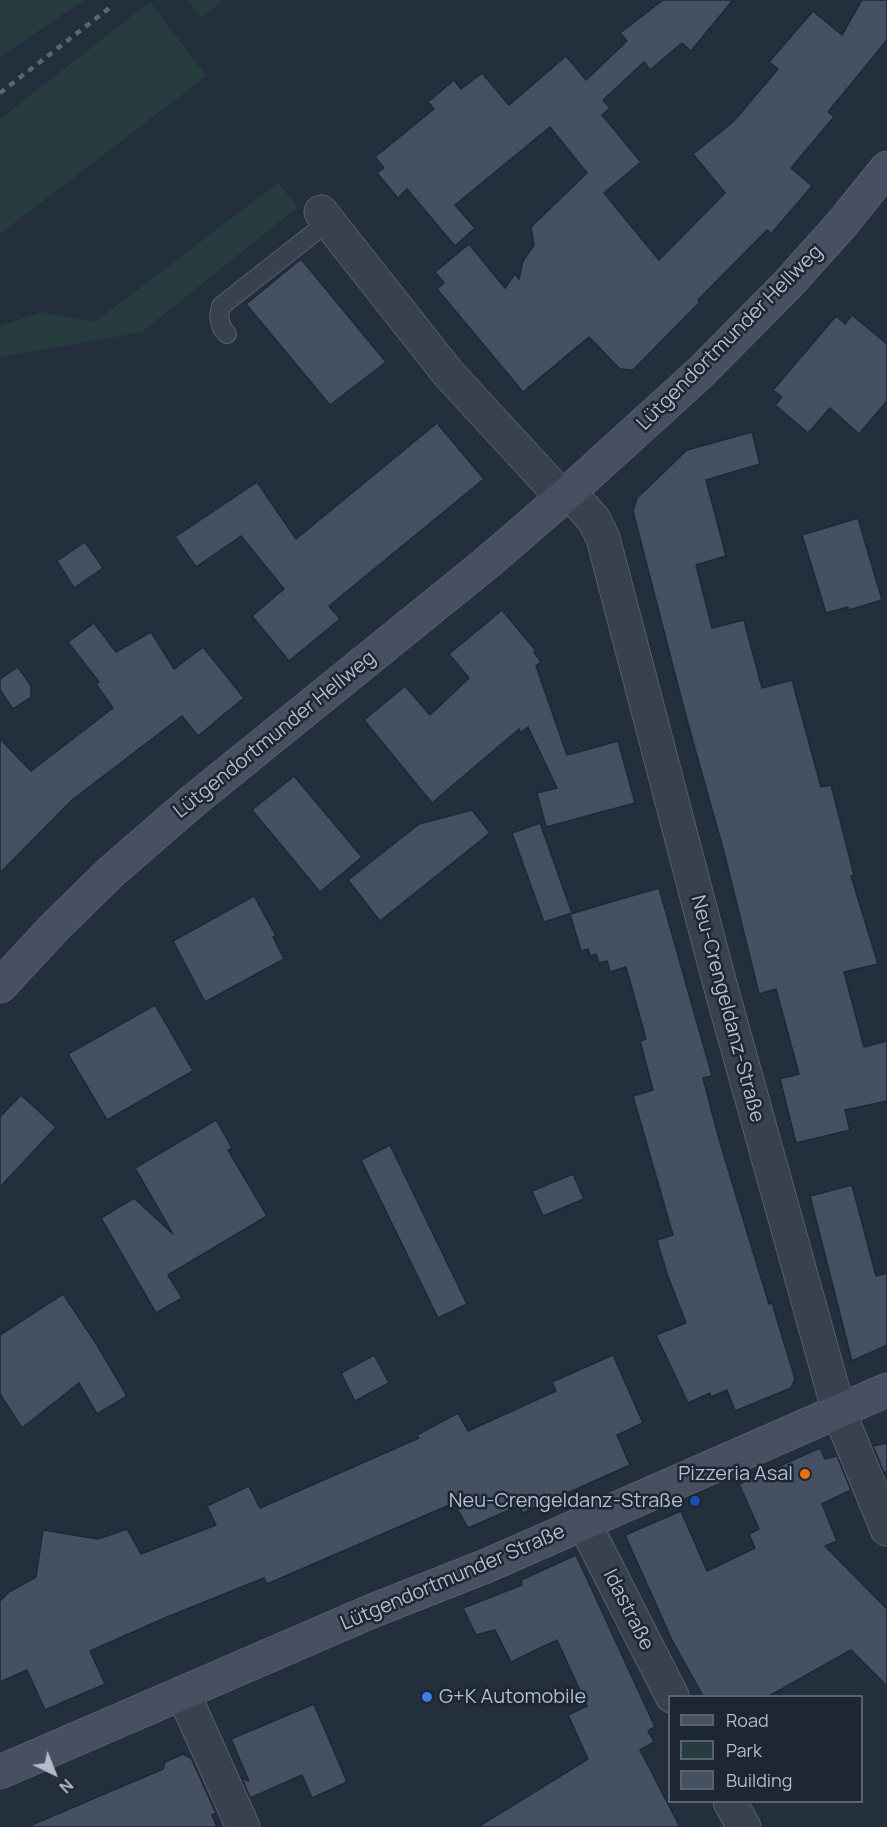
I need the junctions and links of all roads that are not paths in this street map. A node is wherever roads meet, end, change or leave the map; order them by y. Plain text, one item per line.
1 (887, 168) edge
2 (325, 216) joint
3 (227, 334) dead end
4 (566, 495) junction
5 (0, 986) edge
6 (887, 1390) edge
7 (839, 1412) junction
8 (584, 1524) junction
9 (887, 1529) edge
10 (183, 1693) junction
11 (671, 1695) edge
12 (0, 1772) edge
13 (731, 1803) edge
14 (243, 1827) edge
15 (744, 1827) edge

1 - 4 main road, Lütgendortmunder Hellweg
2 - 3 lane
2 - 4 street
4 - 5 main road, Lütgendortmunder Hellweg
4 - 7 street, Neu-Crengeldanz-Straße
6 - 7 main road, Lütgendortmunder Straße
7 - 8 main road, Lütgendortmunder Straße
7 - 9 street, Neu-Crengeldanz-Straße
8 - 10 main road, Lütgendortmunder Straße
8 - 11 street, Idastraße
10 - 12 main road, Lütgendortmunder Straße
10 - 14 street
13 - 15 street

